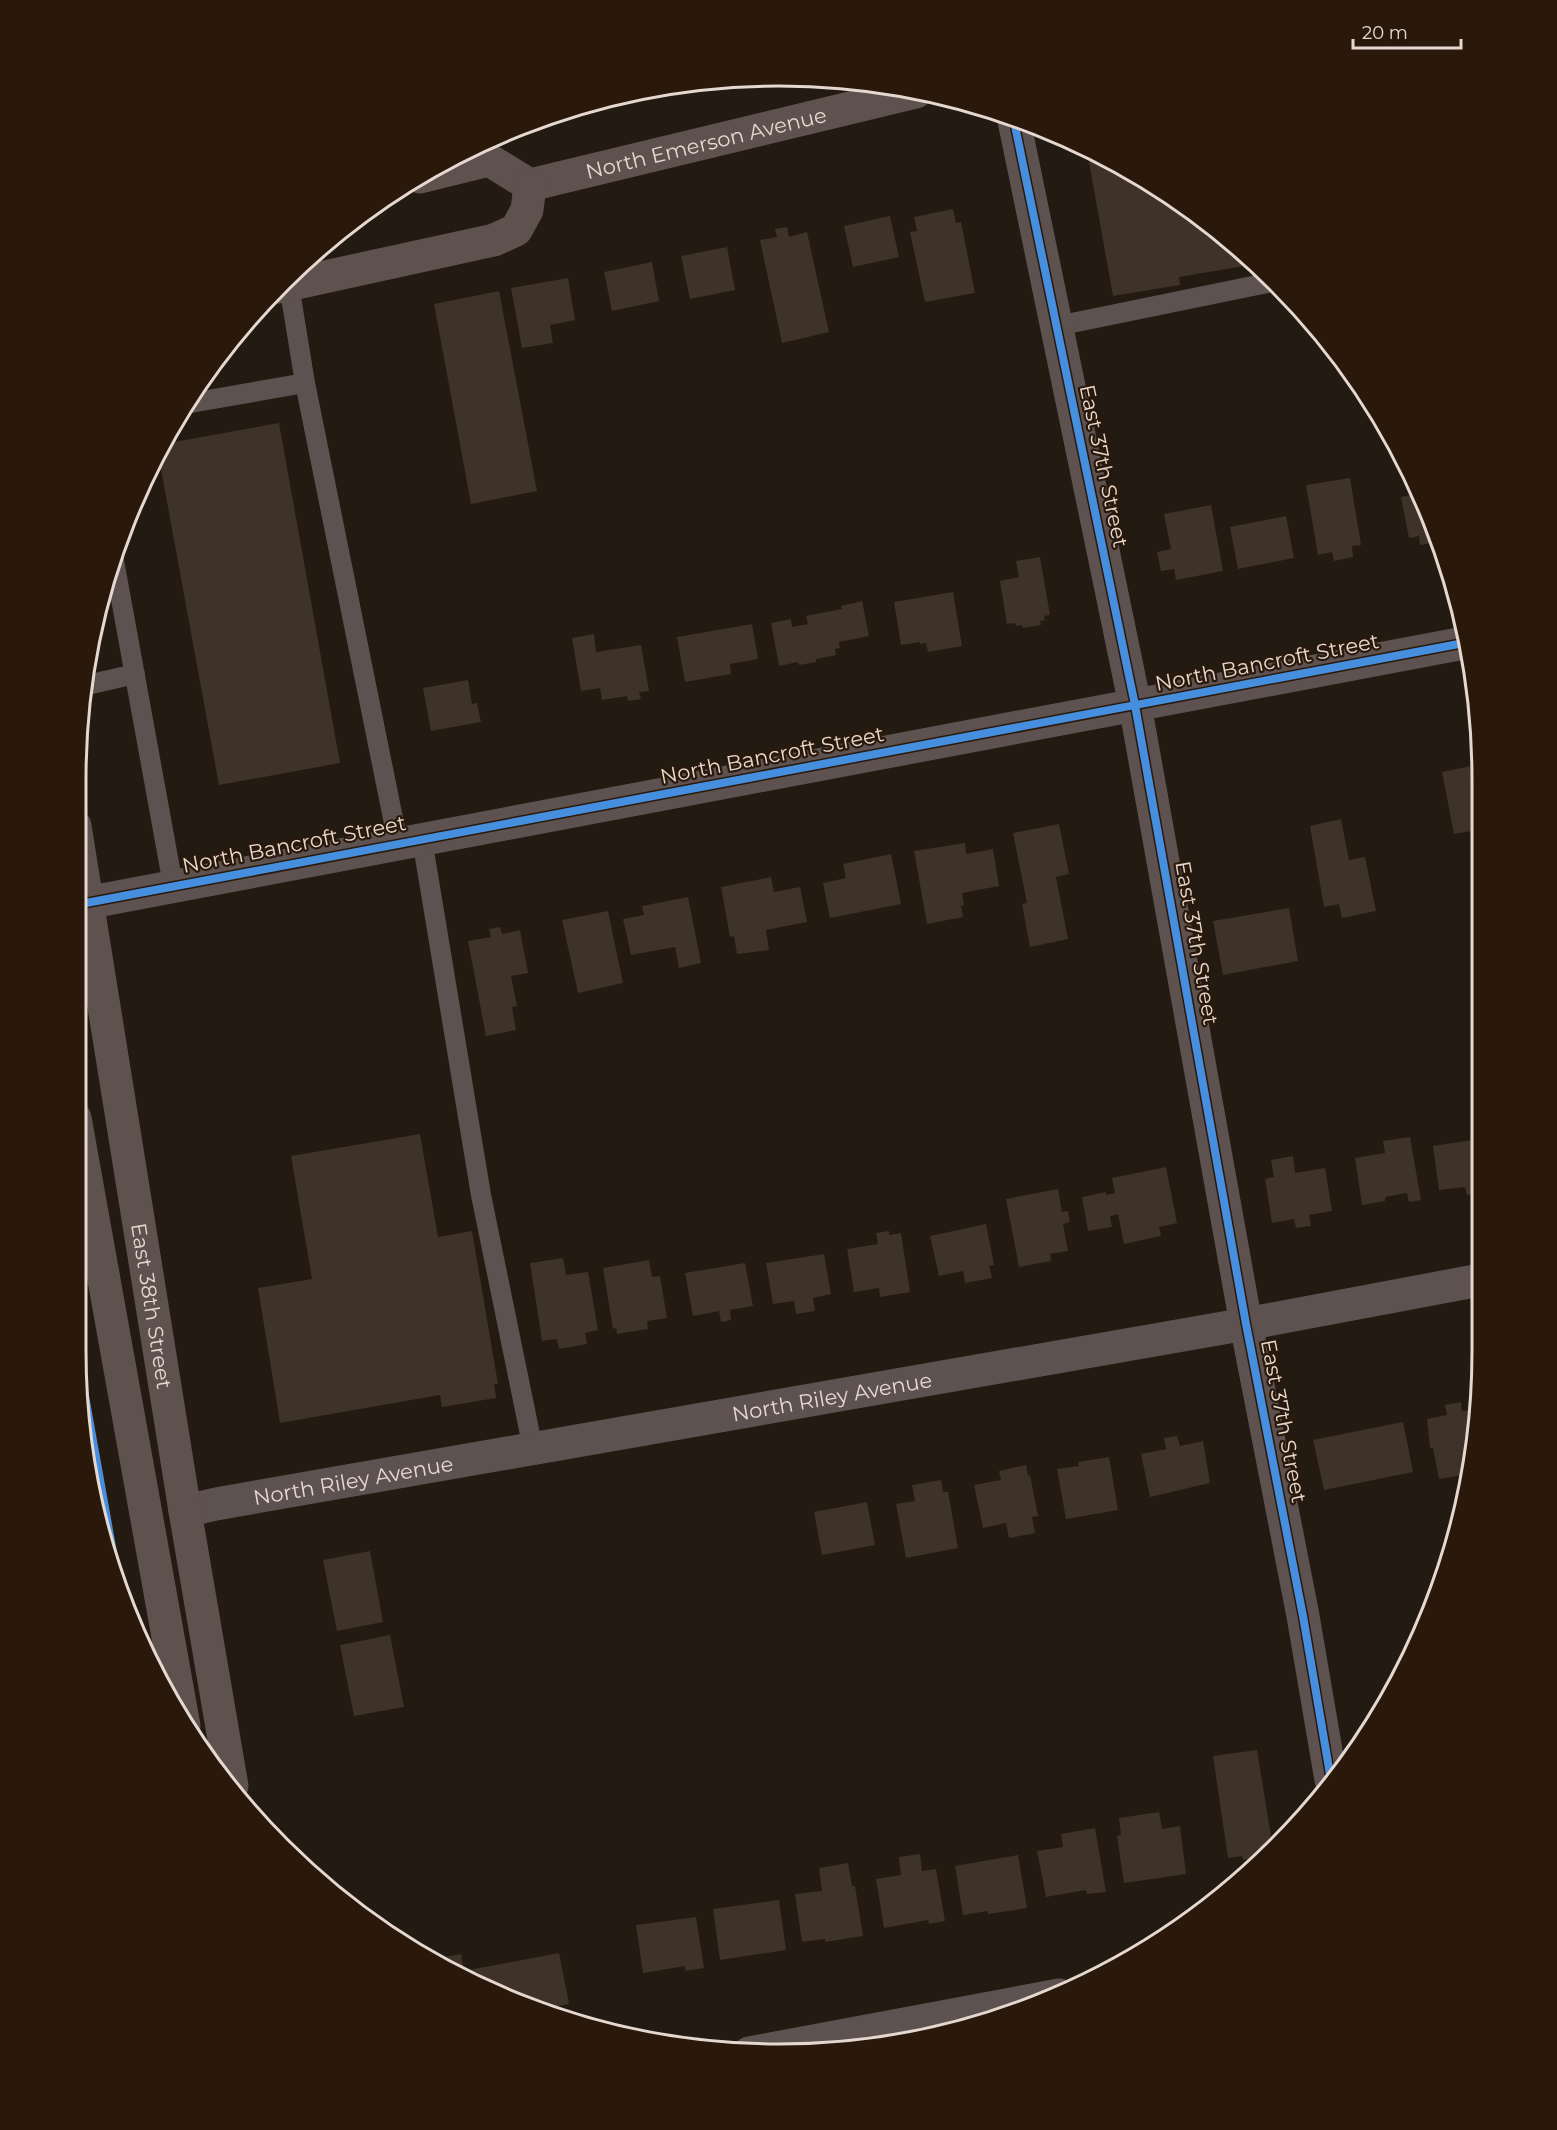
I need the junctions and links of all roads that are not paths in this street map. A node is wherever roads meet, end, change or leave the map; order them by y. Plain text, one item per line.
1 (898, 96) edge
2 (1015, 127) edge
3 (450, 168) edge
4 (530, 185) junction
5 (292, 284) edge
6 (1264, 284) edge
7 (285, 291) edge
8 (1057, 326) junction
9 (305, 383) junction
10 (196, 402) edge
11 (117, 574) edge
12 (1458, 644) edge
13 (135, 674) junction
14 (92, 684) edge
15 (1135, 705) junction
16 (410, 841) junction
17 (173, 885) junction
18 (86, 903) joint
19 (87, 1255) edge
20 (1472, 1282) edge
21 (1246, 1324) junction
22 (533, 1449) junction
23 (185, 1511) junction
24 (178, 1699) edge
25 (1329, 1771) edge
26 (230, 1774) edge
27 (1013, 2004) edge
28 (800, 2044) edge

1 - 4 main road, North Emerson Avenue
2 - 8 street, East 37th Street
3 - 4 main road
4 - 5 main road
6 - 8 lane
7 - 9 lane
8 - 15 street, East 37th Street
9 - 10 lane
9 - 16 lane
11 - 13 lane
12 - 15 street, North Bancroft Street
13 - 14 lane
13 - 17 lane
15 - 16 street, North Bancroft Street
15 - 21 street, East 37th Street
16 - 17 street, North Bancroft Street
16 - 22 lane
17 - 18 street, North Bancroft Street
18 - 23 main road, East 38th Street
19 - 24 main road, East 38th Street
20 - 21 street, North Riley Avenue
21 - 22 street, North Riley Avenue
21 - 25 street, East 37th Street
22 - 23 street, North Riley Avenue
23 - 26 main road, East 38th Street
27 - 28 street

